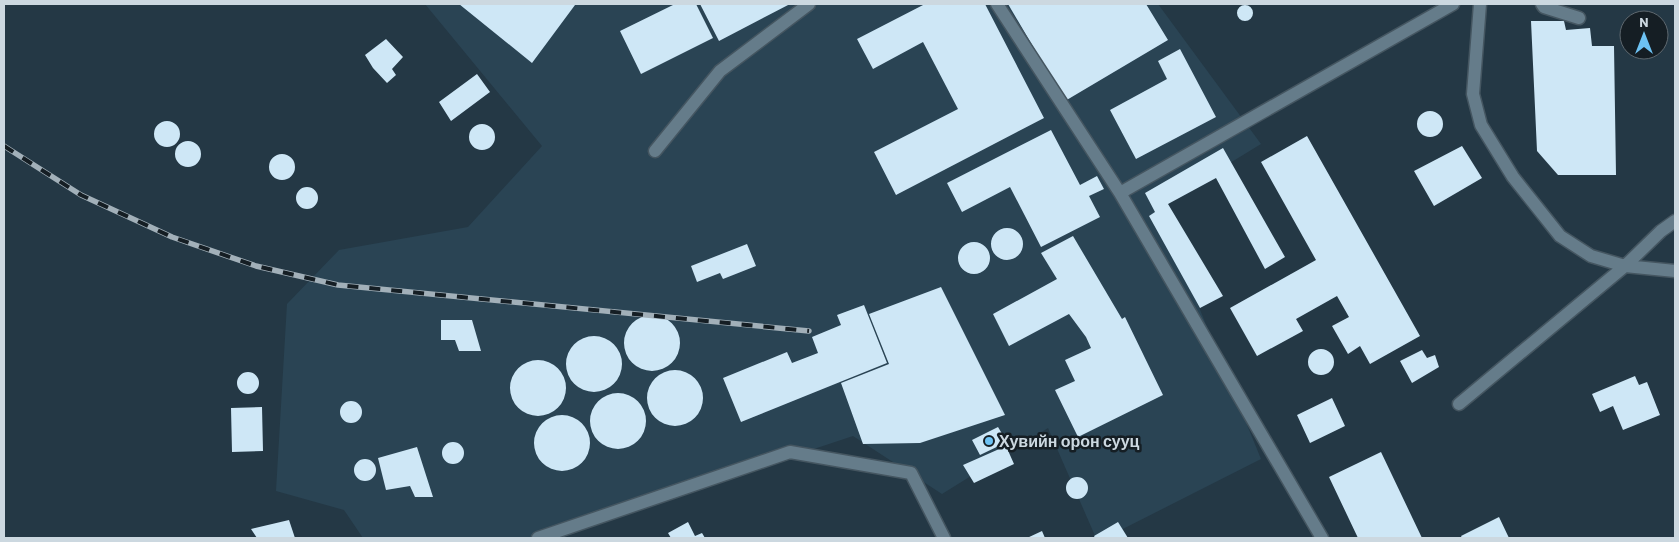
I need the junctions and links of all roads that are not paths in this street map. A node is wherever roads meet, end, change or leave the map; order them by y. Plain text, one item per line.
1 (809, 4) edge
2 (997, 4) edge
3 (1453, 4) edge
4 (1480, 4) edge
5 (1542, 4) edge
6 (1580, 18) dead end
7 (655, 151) dead end
8 (1120, 193) junction
9 (1675, 221) edge
10 (1625, 266) junction
11 (1675, 271) edge
12 (1459, 404) dead end
13 (1318, 537) edge
14 (538, 538) edge
15 (944, 538) edge

1 - 7 lane
2 - 8 lane
3 - 8 lane
4 - 10 lane
5 - 6 lane
8 - 13 lane
9 - 10 lane
10 - 11 lane
10 - 12 lane
14 - 15 lane

